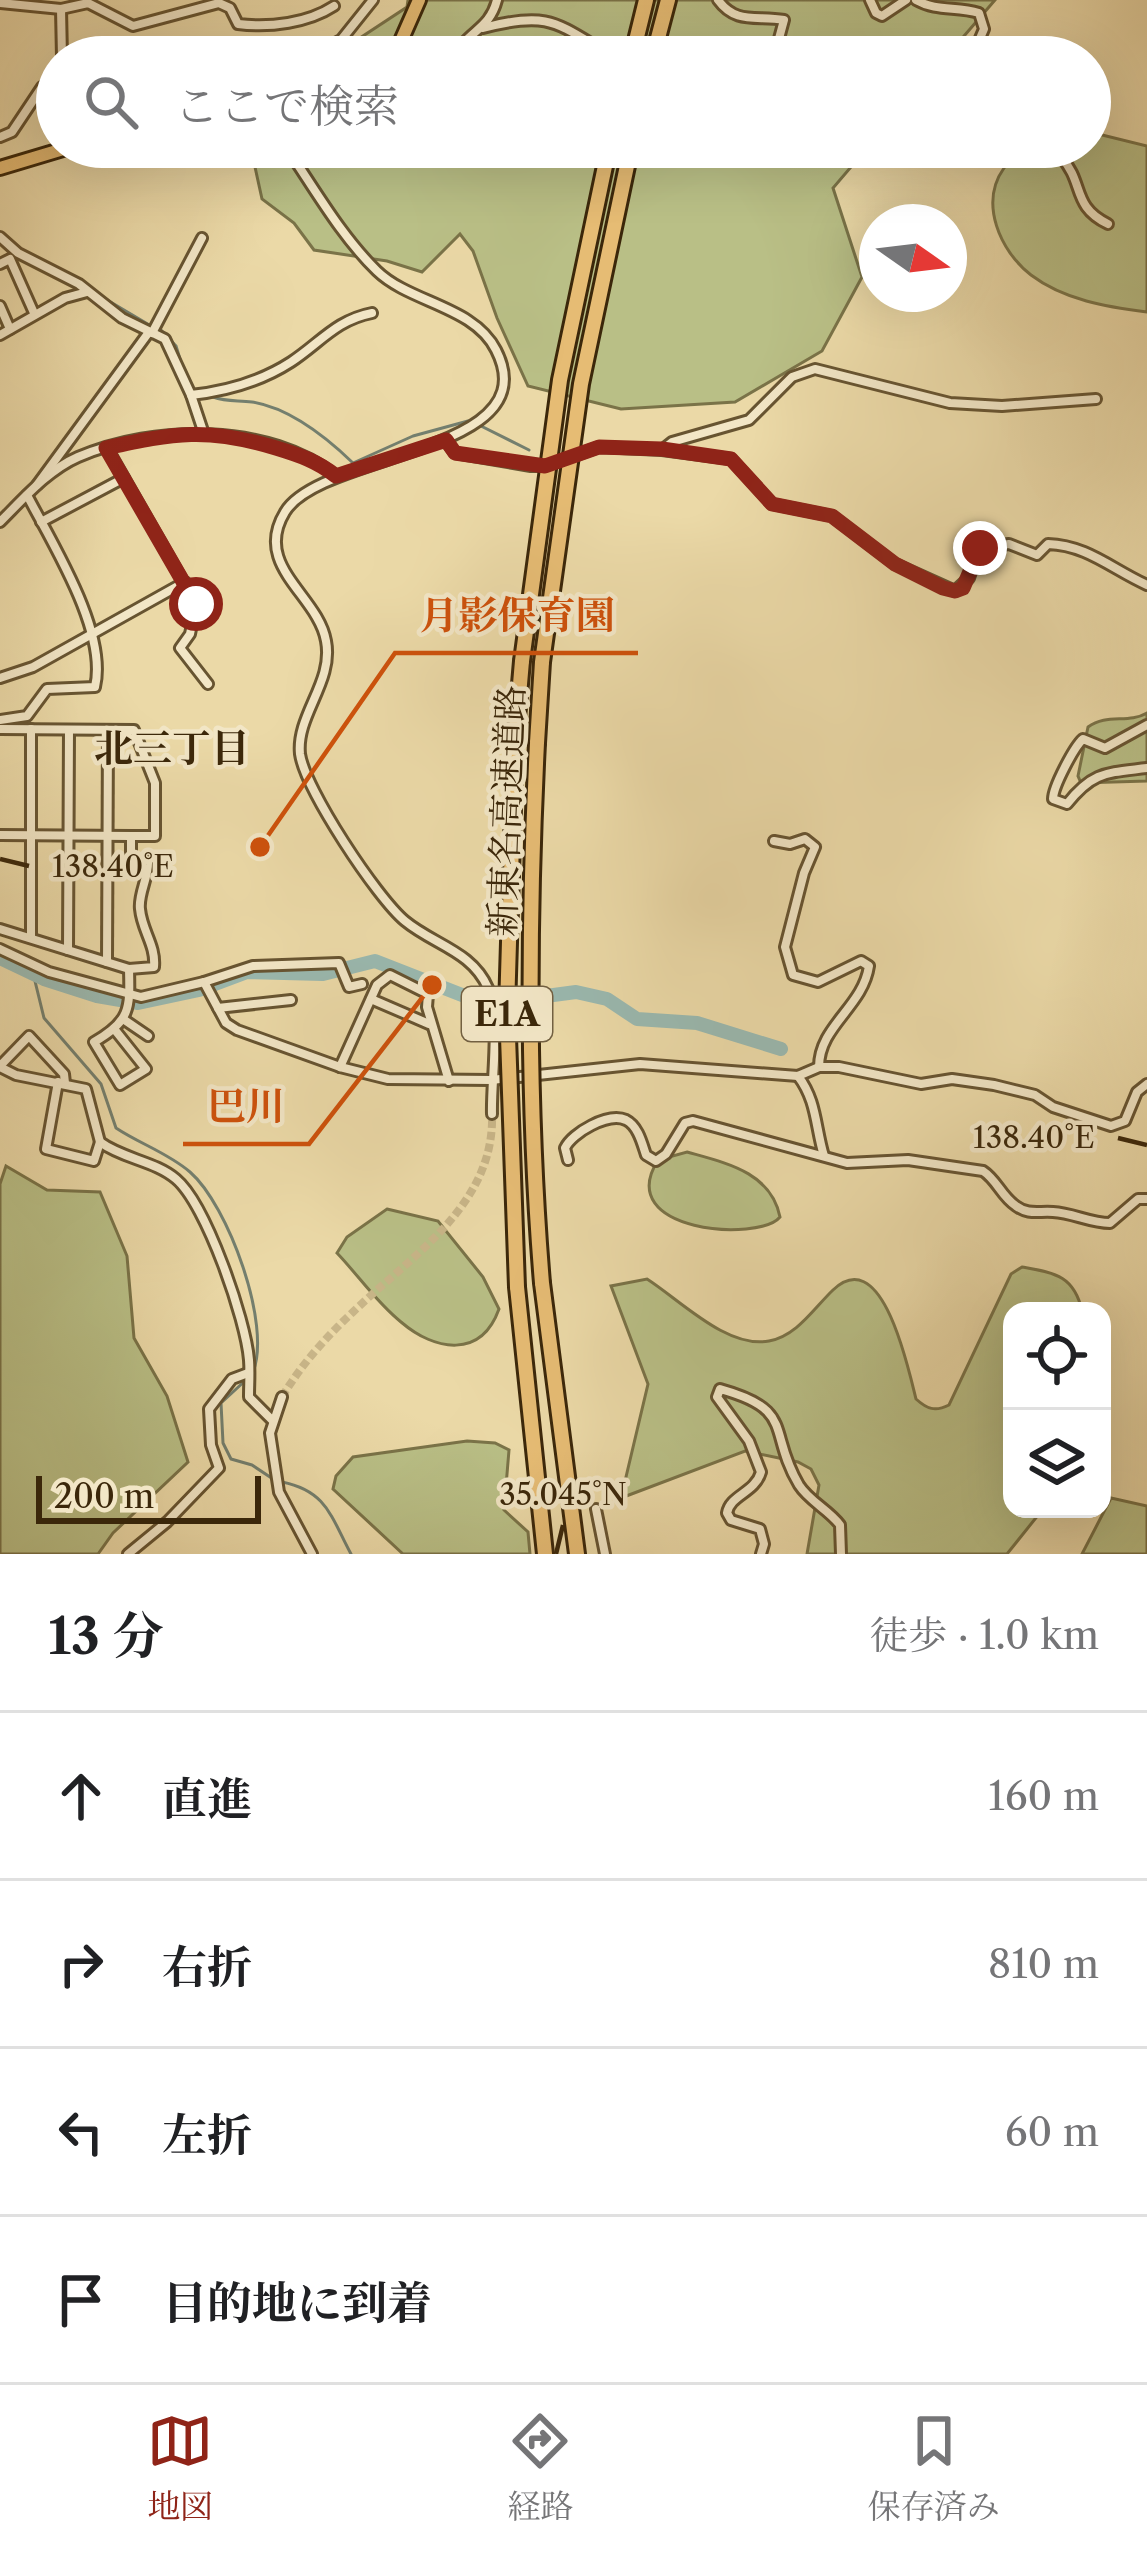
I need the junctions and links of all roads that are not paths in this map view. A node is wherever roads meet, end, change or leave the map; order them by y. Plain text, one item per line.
1 (373, 0) edge
2 (419, 0) edge
3 (497, 0) edge
4 (646, 0) edge
5 (668, 0) edge
6 (718, 0) edge
7 (870, 0) edge
8 (906, 0) edge
9 (916, 0) edge
10 (79, 2) edge
11 (0, 3) edge
12 (334, 6) dead end
13 (61, 9) junction
14 (483, 28) junction
15 (62, 36) edge
16 (344, 36) edge
17 (404, 36) edge
18 (470, 36) edge
19 (577, 36) edge
20 (637, 36) edge
21 (659, 36) edge
22 (780, 36) edge
23 (981, 36) edge
24 (36, 96) edge
25 (0, 137) edge
26 (36, 158) edge
27 (301, 168) edge
28 (605, 168) edge
29 (626, 168) edge
30 (1069, 168) edge
31 (0, 169) edge
32 (1108, 224) dead end
33 (0, 237) edge
34 (202, 238) dead end
35 (0, 264) edge
36 (88, 292) junction
37 (0, 306) edge
38 (34, 313) junction
39 (372, 313) dead end
40 (10, 329) junction
41 (153, 329) junction
42 (0, 335) edge
43 (191, 394) junction
44 (1096, 399) dead end
45 (203, 431) junction
46 (446, 440) junction
47 (106, 448) junction
48 (662, 449) junction
49 (336, 476) junction
50 (124, 478) junction
51 (36, 487) junction
52 (27, 495) junction
53 (0, 522) edge
54 (41, 522) junction
55 (185, 582) junction
56 (1147, 585) edge
57 (89, 633) junction
58 (0, 678) edge
59 (208, 683) dead end
60 (0, 720) edge
61 (1147, 725) edge
62 (0, 729) edge
63 (31, 729) junction
64 (69, 730) junction
65 (108, 730) junction
66 (1147, 768) edge
67 (0, 835) edge
68 (31, 836) junction
69 (69, 836) junction
70 (107, 836) junction
71 (130, 836) junction
72 (774, 841) dead end
73 (0, 929) edge
74 (31, 939) junction
75 (0, 950) edge
76 (68, 950) junction
77 (107, 962) junction
78 (129, 969) junction
79 (362, 984) dead end
80 (206, 986) junction
81 (371, 999) junction
82 (130, 1000) junction
83 (291, 1000) dead end
84 (218, 1008) junction
85 (123, 1019) junction
86 (431, 1024) junction
87 (115, 1030) junction
88 (148, 1036) dead end
89 (0, 1066) edge
90 (340, 1067) junction
91 (819, 1067) junction
92 (797, 1076) junction
93 (491, 1080) junction
94 (449, 1081) junction
95 (62, 1082) junction
96 (1147, 1084) edge
97 (492, 1114) tunnel mouth
98 (100, 1142) junction
99 (825, 1157) junction
100 (568, 1160) dead end
101 (1147, 1199) edge
102 (248, 1373) junction
103 (282, 1397) tunnel mouth
104 (272, 1420) junction
105 (596, 1509) dead end
106 (128, 1554) edge
107 (312, 1554) edge
108 (544, 1554) edge
109 (577, 1554) edge
110 (604, 1554) edge
111 (761, 1554) edge
112 (842, 1554) edge

1 - 16 street
2 - 17 main road
3 - 14 street
4 - 20 highway
5 - 21 highway
6 - 22 street
7 - 8 street
9 - 23 street
10 - 12 street
10 - 13 street
11 - 13 street
13 - 15 street
14 - 18 street
14 - 19 street
24 - 25 street
26 - 31 main road
27 - 46 street
28 - 108 highway, 新東名高速道路 / E1A, bridge
29 - 109 highway, 新東名高速道路 / E1A, bridge
30 - 32 street
33 - 36 street
34 - 41 street
35 - 38 street
36 - 38 street
36 - 41 street
37 - 40 street
38 - 40 street
39 - 43 street
40 - 42 street
41 - 43 street
41 - 51 street
43 - 45 street
44 - 48 street
45 - 47 street
45 - 49 street
46 - 48 street
46 - 49 street
47 - 50 street
47 - 51 street
48 - 56 street
49 - 93 street
50 - 54 street
50 - 55 street
51 - 52 street
52 - 53 street
52 - 54 street
54 - 57 street
55 - 57 street
55 - 59 street
57 - 58 street
57 - 60 street
61 - 66 street
62 - 63 street
63 - 64 street
63 - 68 street
64 - 65 street
64 - 69 street
65 - 70 street
65 - 71 street
67 - 68 street
68 - 69 street
68 - 74 street
69 - 70 street
69 - 76 street
70 - 71 street
70 - 77 street
71 - 78 street
72 - 91 street
73 - 74 street
74 - 76 street
75 - 82 street
76 - 77 street
77 - 78 street
78 - 82 street
79 - 80 street
80 - 82 street
80 - 84 street
81 - 86 street
81 - 86 street
81 - 90 street
82 - 85 street
83 - 84 street
84 - 90 street
85 - 87 street
85 - 88 street
86 - 94 street
87 - 87 street
89 - 95 street
89 - 95 street
90 - 94 street
91 - 92 street
91 - 96 street
92 - 93 street
92 - 99 street
93 - 94 street
93 - 97 street
95 - 98 street
95 - 98 street
98 - 102 street
99 - 100 street
99 - 101 street
102 - 104 street
102 - 106 street
103 - 104 street
104 - 107 street
105 - 110 street
111 - 112 street

